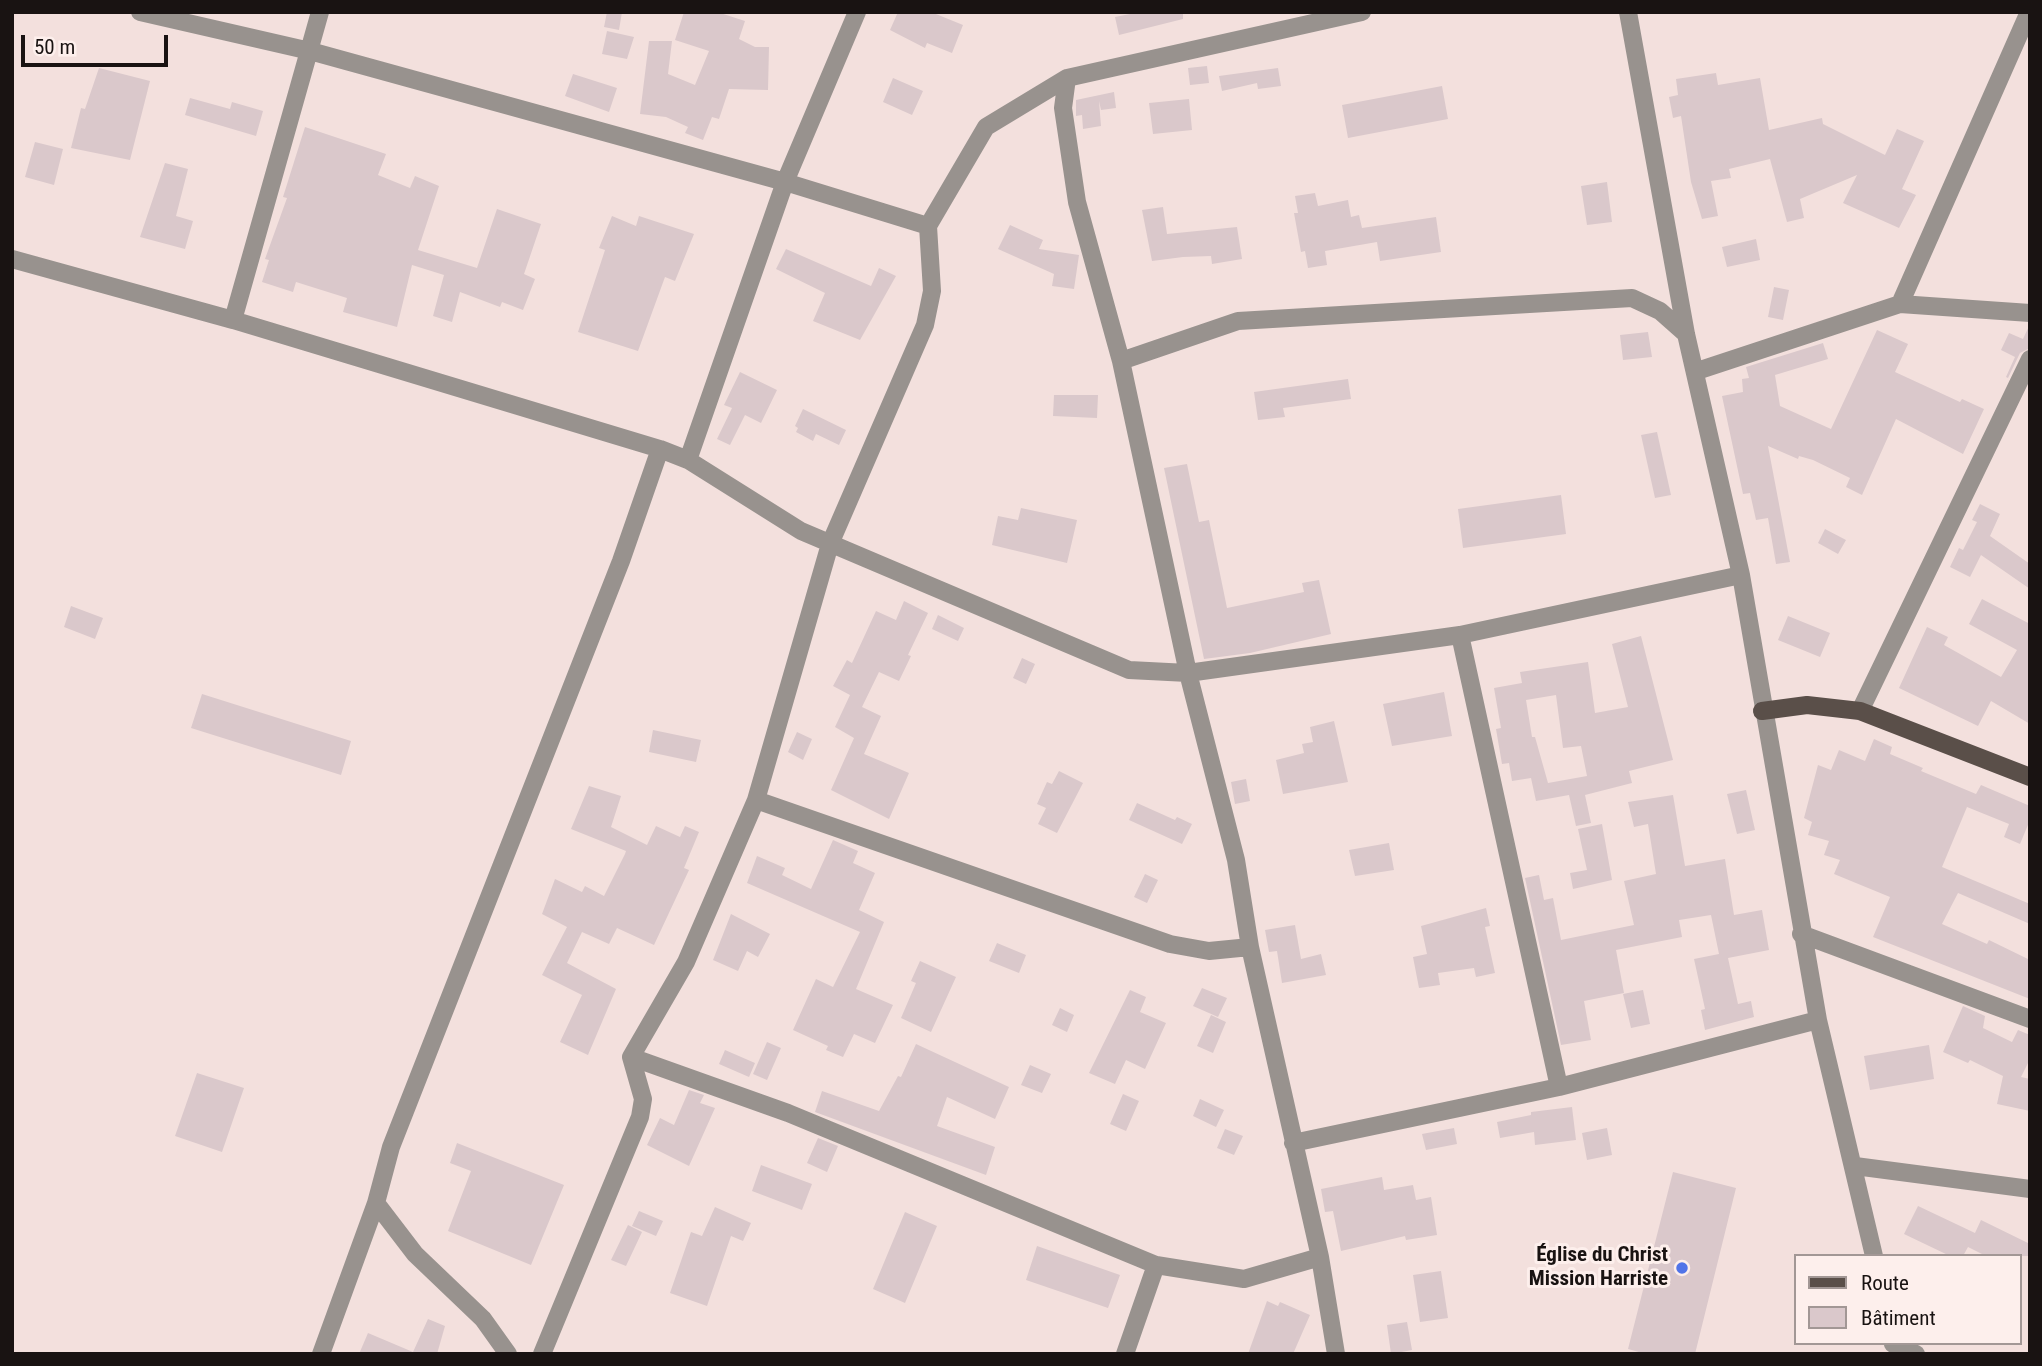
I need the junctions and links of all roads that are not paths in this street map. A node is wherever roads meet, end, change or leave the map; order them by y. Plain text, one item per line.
1 (140, 12) edge
2 (320, 12) edge
3 (857, 12) edge
4 (1362, 12) edge
5 (1628, 12) edge
6 (2029, 12) edge
7 (310, 51) junction
8 (1067, 78) junction
9 (785, 182) junction
10 (929, 226) junction
11 (12, 259) edge
12 (1900, 304) junction
13 (2030, 313) edge
14 (233, 320) junction
15 (1686, 334) junction
16 (2030, 359) edge
17 (1121, 361) junction
18 (1697, 371) junction
19 (660, 449) junction
20 (688, 460) junction
21 (830, 544) junction
22 (1741, 575) junction
23 (1460, 635) junction
24 (1188, 673) junction
25 (1762, 711) junction
26 (1860, 711) junction
27 (2030, 777) edge
28 (756, 800) junction
29 (1801, 933) junction
30 (1250, 947) junction
31 (2030, 1019) edge
32 (1818, 1020) junction
33 (631, 1057) junction
34 (1559, 1087) junction
35 (1293, 1143) junction
36 (1854, 1166) junction
37 (2030, 1189) edge
38 (376, 1203) junction
39 (1874, 1254) edge
40 (1320, 1257) junction
41 (1156, 1265) junction
42 (1895, 1345) edge
43 (321, 1354) edge
44 (508, 1354) edge
45 (542, 1354) edge
46 (1125, 1354) edge
47 (1336, 1354) edge
48 (1916, 1354) edge

1 - 7 street
2 - 7 street
3 - 9 street
4 - 8 street
5 - 15 street
6 - 12 street
7 - 9 street
7 - 14 street
8 - 10 street
8 - 17 street
9 - 10 street
9 - 20 street
10 - 21 street
11 - 14 street
12 - 13 street
12 - 18 street
14 - 19 street
15 - 17 street
15 - 18 street
16 - 26 street
17 - 24 street
18 - 22 street
19 - 20 street
19 - 38 street
20 - 21 street
21 - 24 street
21 - 28 street
22 - 23 street
22 - 25 street
23 - 24 street
23 - 34 street
24 - 30 street
25 - 26 main road
25 - 29 street
26 - 27 main road
28 - 30 street
28 - 33 street
29 - 31 street
29 - 32 street
30 - 35 street
32 - 34 street
32 - 36 street
33 - 41 street
33 - 45 street
34 - 35 street
35 - 40 street
36 - 37 street
36 - 39 street
38 - 43 street
38 - 44 street
40 - 41 street
40 - 47 street
41 - 46 street
42 - 48 street

